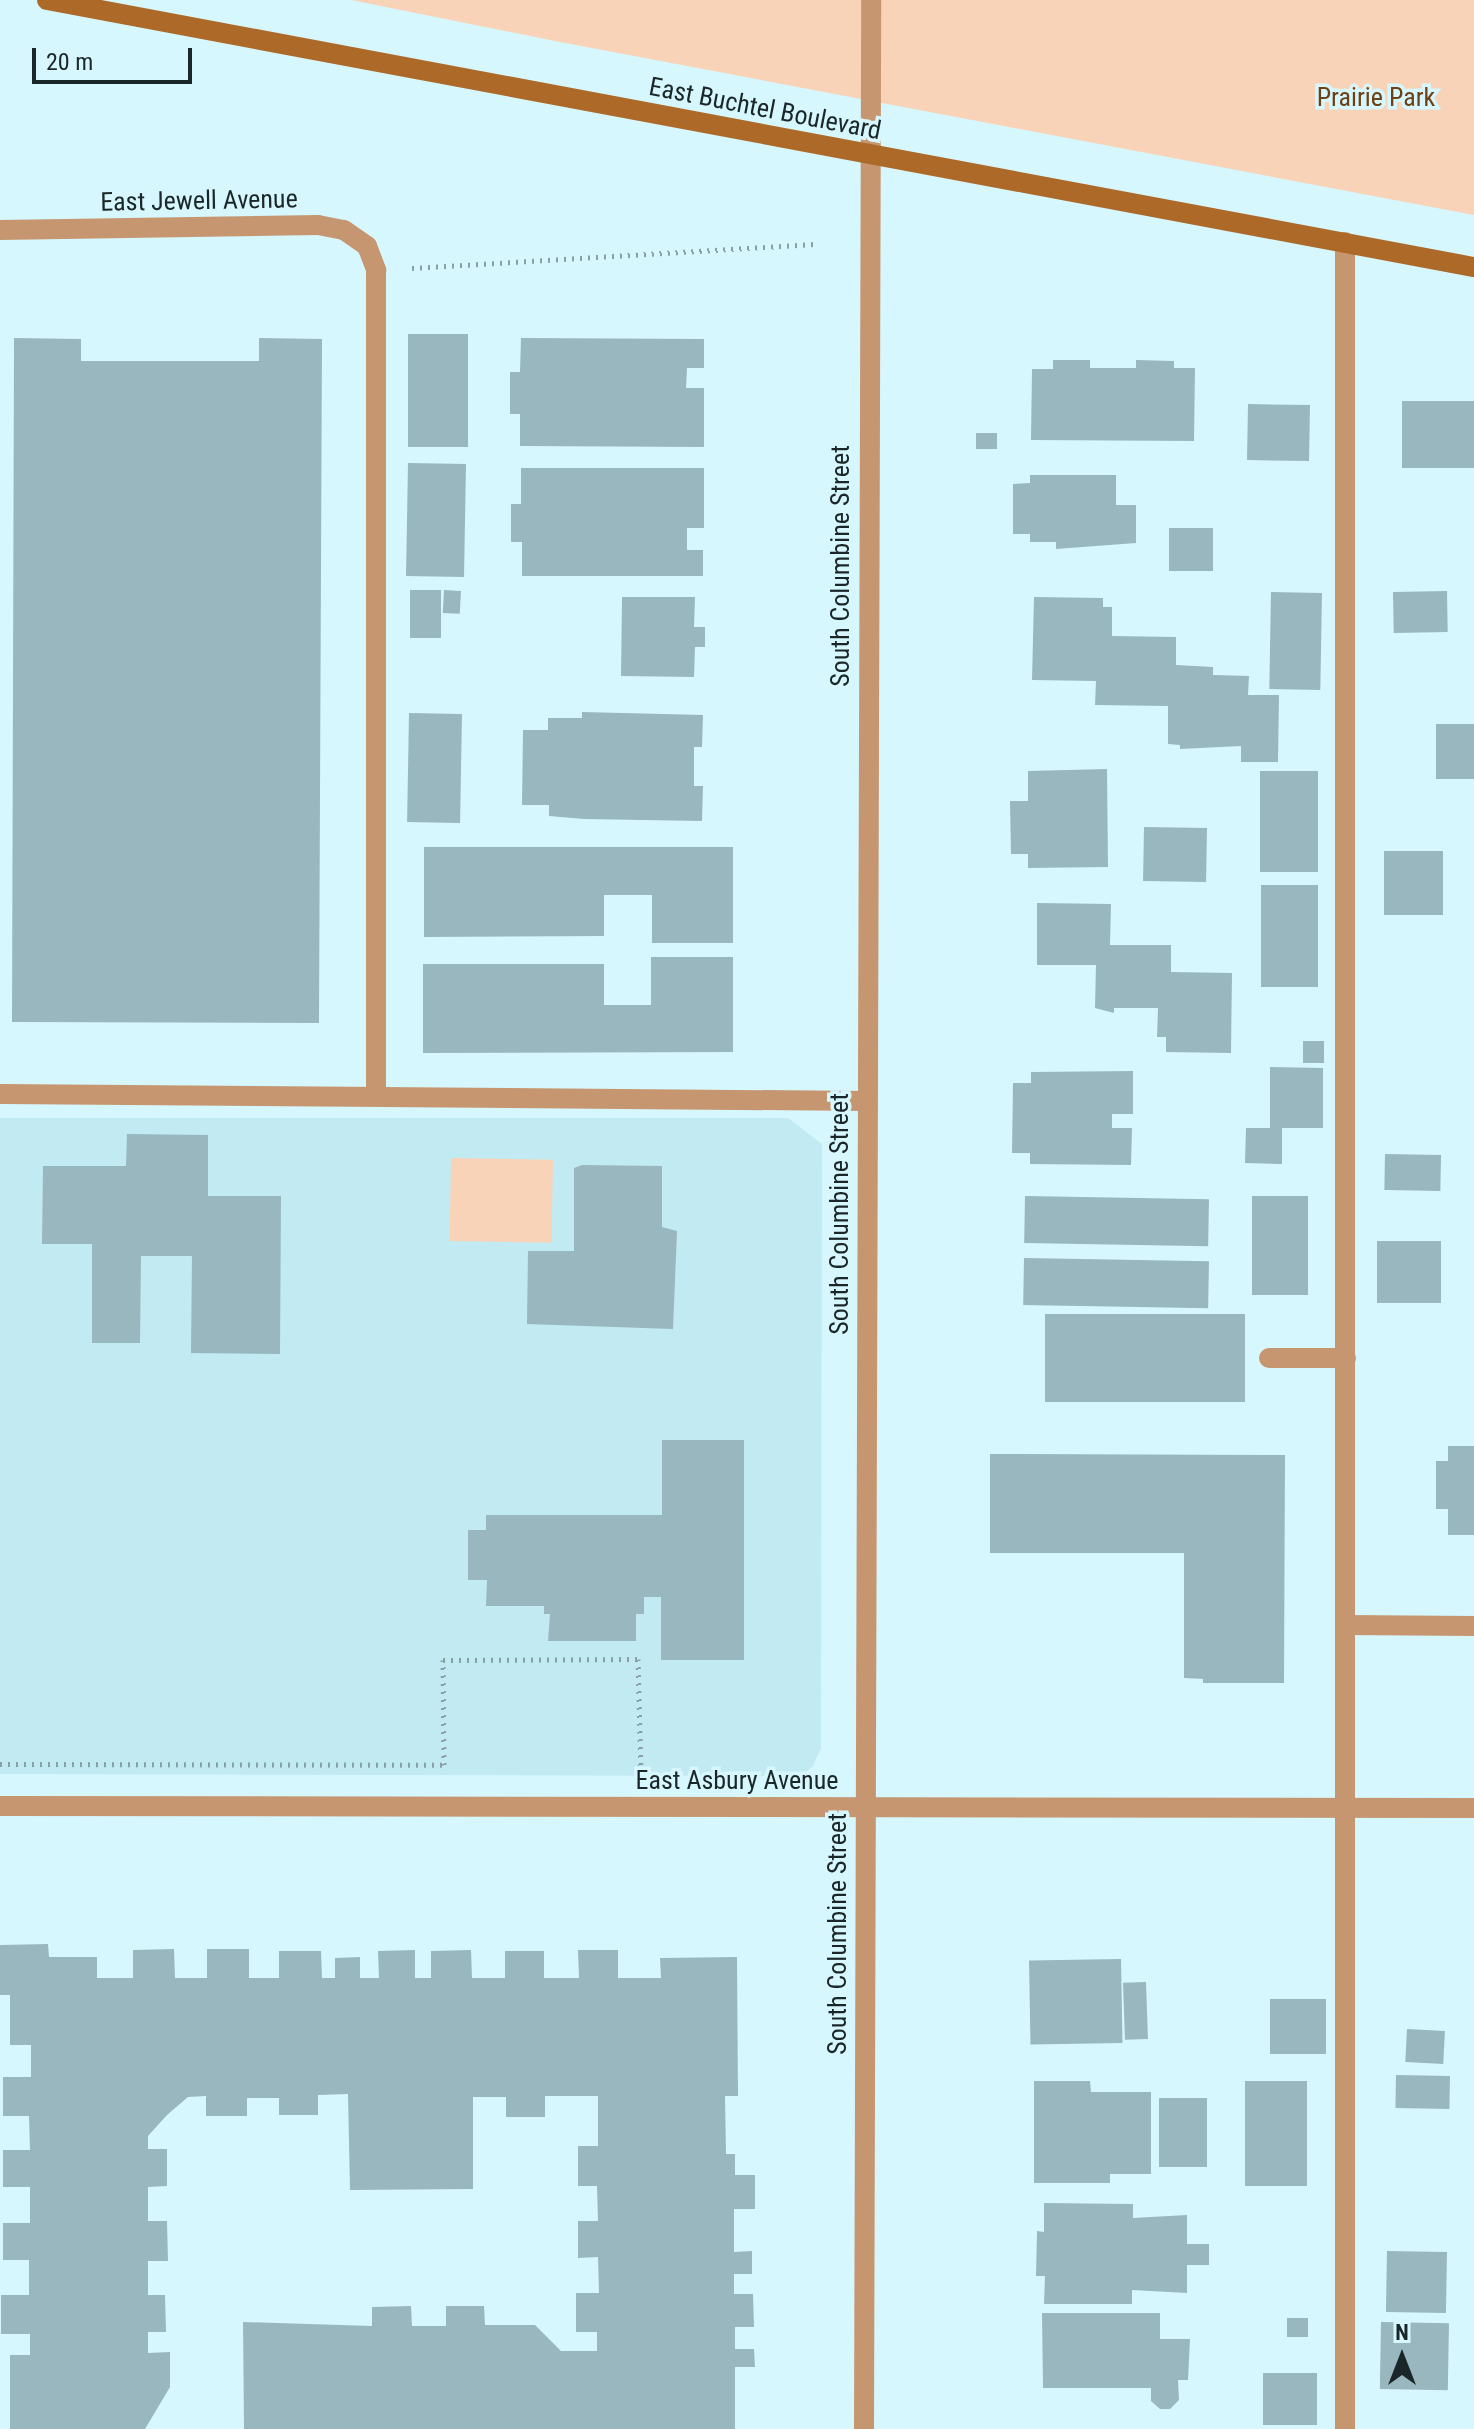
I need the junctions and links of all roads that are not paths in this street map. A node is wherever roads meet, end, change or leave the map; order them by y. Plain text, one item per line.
1 (47, 0) edge
2 (871, 0) edge
3 (871, 156) junction
4 (0, 230) edge
5 (1345, 242) junction
6 (1474, 267) edge
7 (0, 1094) edge
8 (376, 1096) junction
9 (866, 1101) junction
10 (1269, 1358) dead end
11 (1346, 1358) junction
12 (1346, 1625) junction
13 (1474, 1626) edge
14 (0, 1806) edge
15 (864, 1807) junction
16 (1346, 1807) junction
17 (1474, 1808) edge
18 (864, 2429) edge
19 (1345, 2429) edge

1 - 3 main road, East Buchtel Boulevard
2 - 3 street, South Columbine Street
3 - 5 main road, East Buchtel Boulevard
3 - 9 street, South Columbine Street
4 - 8 street, East Jewell Avenue
5 - 6 main road, East Buchtel Boulevard
5 - 11 street
7 - 8 street
8 - 9 street
9 - 15 street, South Columbine Street
10 - 11 street
11 - 12 street
12 - 13 street
12 - 16 street
14 - 15 street, East Asbury Avenue
15 - 16 street, East Asbury Avenue
15 - 18 street, South Columbine Street
16 - 17 street, East Asbury Avenue
16 - 19 street

